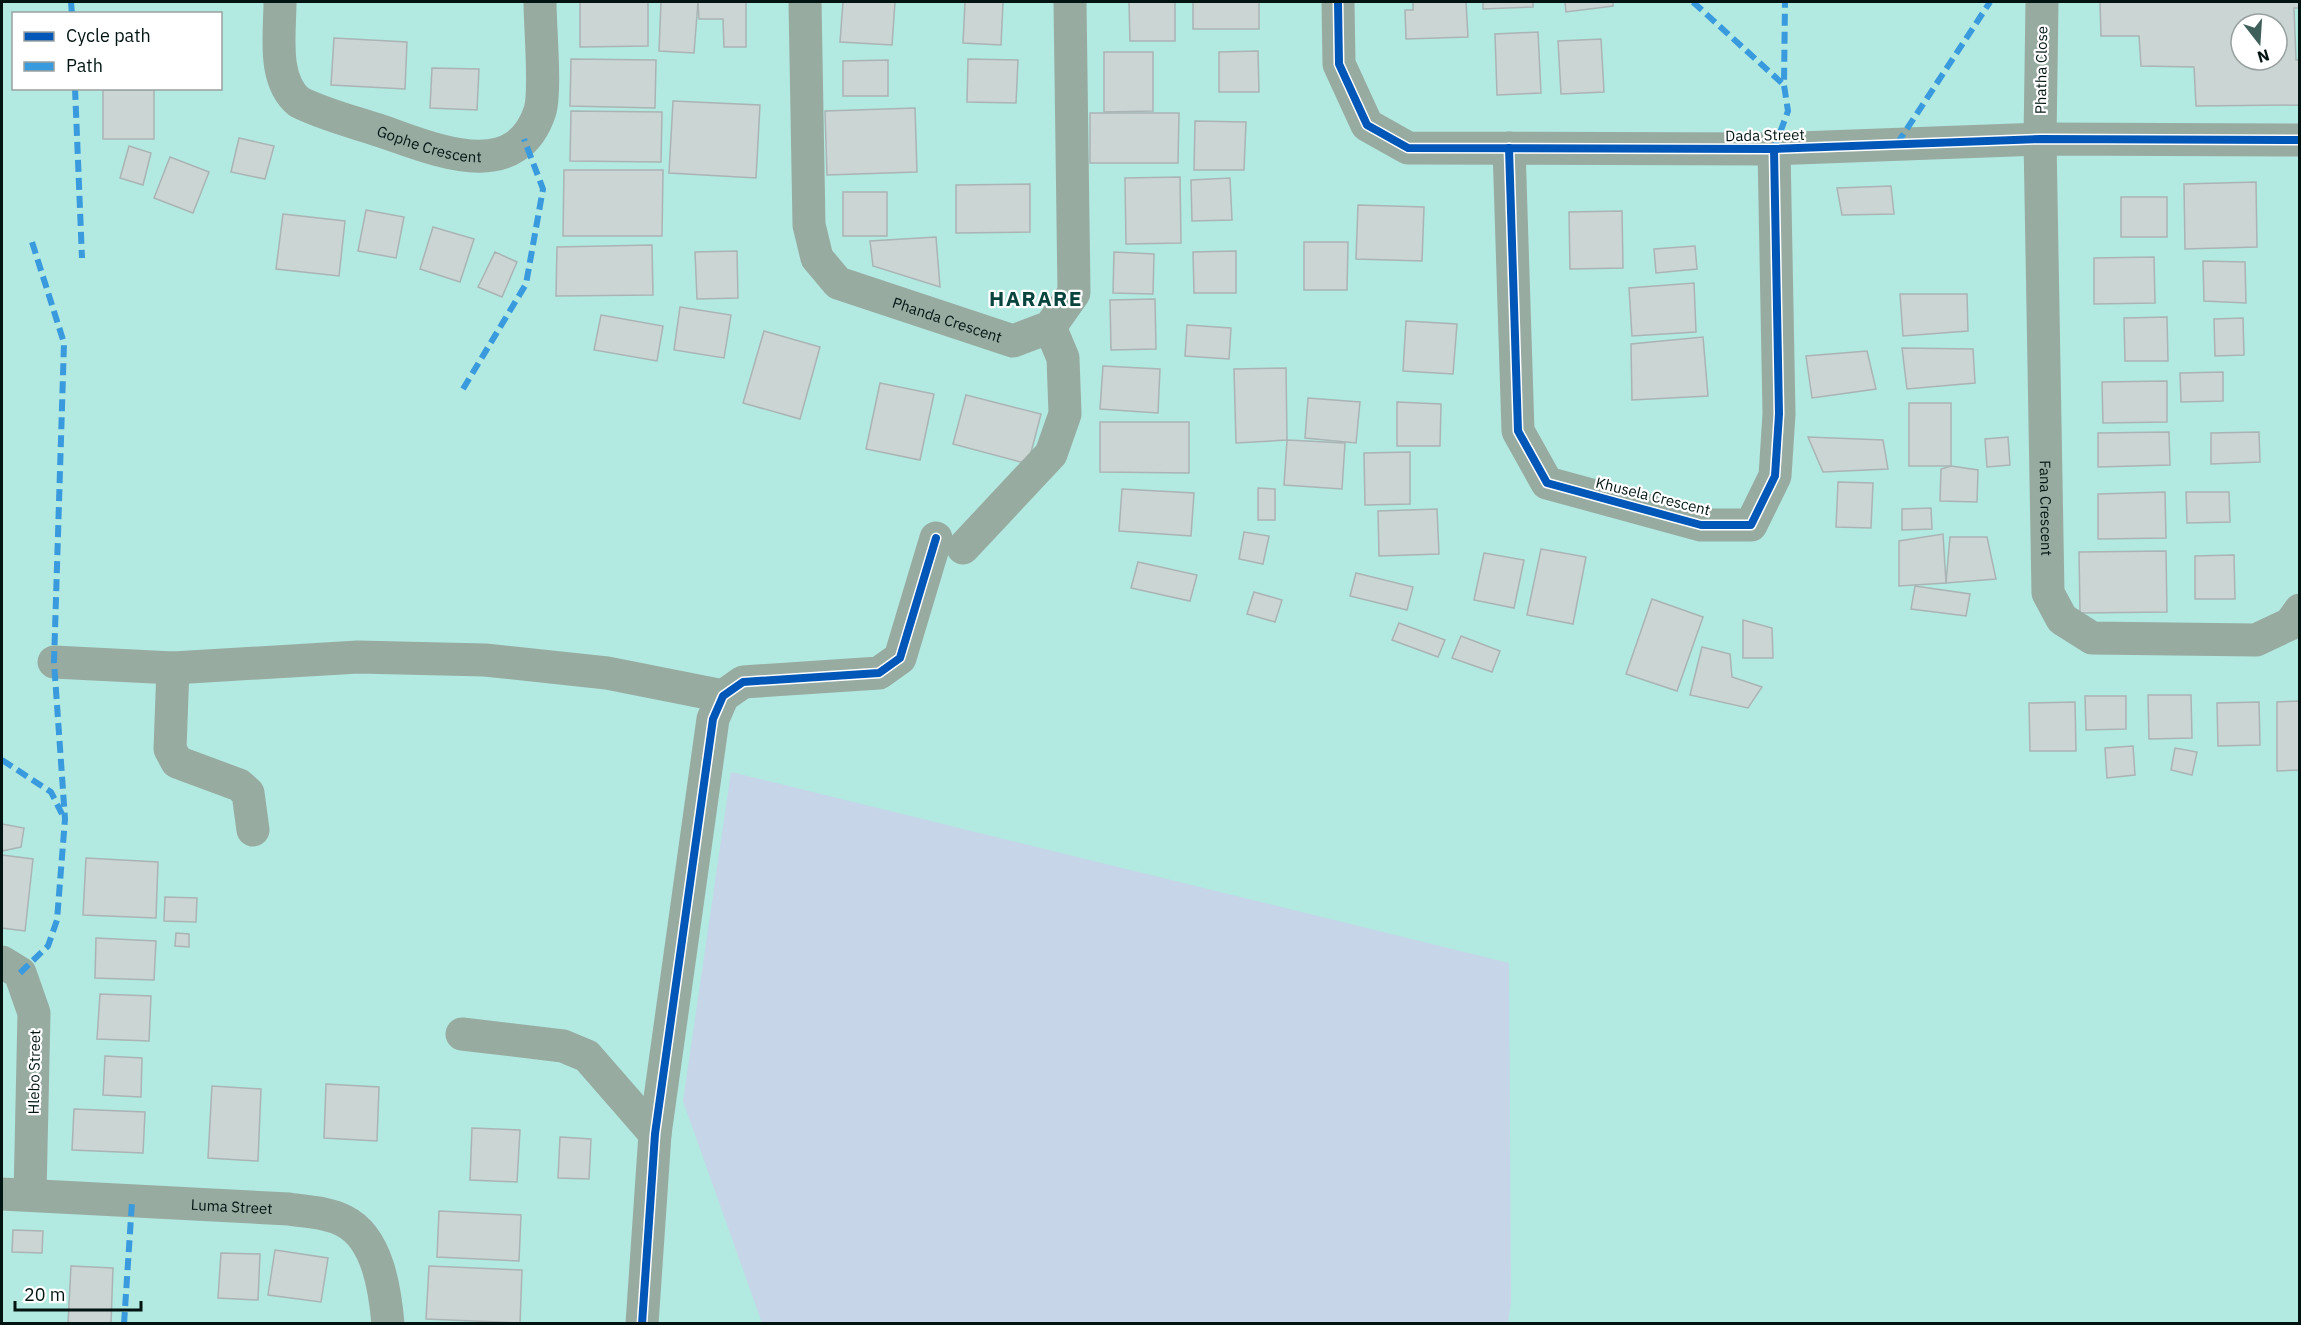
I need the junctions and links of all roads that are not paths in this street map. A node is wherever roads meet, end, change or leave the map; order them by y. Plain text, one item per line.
1 (280, 2) edge
2 (540, 2) edge
3 (805, 2) edge
4 (1070, 2) edge
5 (1338, 2) edge
6 (2042, 2) edge
7 (2040, 139) junction
8 (2300, 140) edge
9 (1509, 148) junction
10 (1774, 149) junction
11 (1050, 327) junction
12 (2300, 610) edge
13 (54, 662) dead end
14 (173, 668) junction
15 (723, 696) junction
16 (253, 830) dead end
17 (2, 962) edge
18 (462, 1034) dead end
19 (655, 1134) junction
20 (16, 1195) edge
21 (388, 1323) edge
22 (642, 1323) edge

1 - 2 street, Gophe Crescent
3 - 11 street, Phanda Crescent
4 - 11 street
5 - 9 street, Dada Street
6 - 7 street, Phatha Close
7 - 8 street, Dada Street
7 - 10 street, Dada Street
7 - 12 street, Fana Crescent
9 - 10 street, Dada Street
9 - 10 street, Khusela Crescent
11 - 15 street
13 - 14 street
14 - 15 street
14 - 16 street
15 - 19 street
17 - 20 street, Hlebo Street
18 - 19 street
19 - 22 street
20 - 21 street, Luma Street

